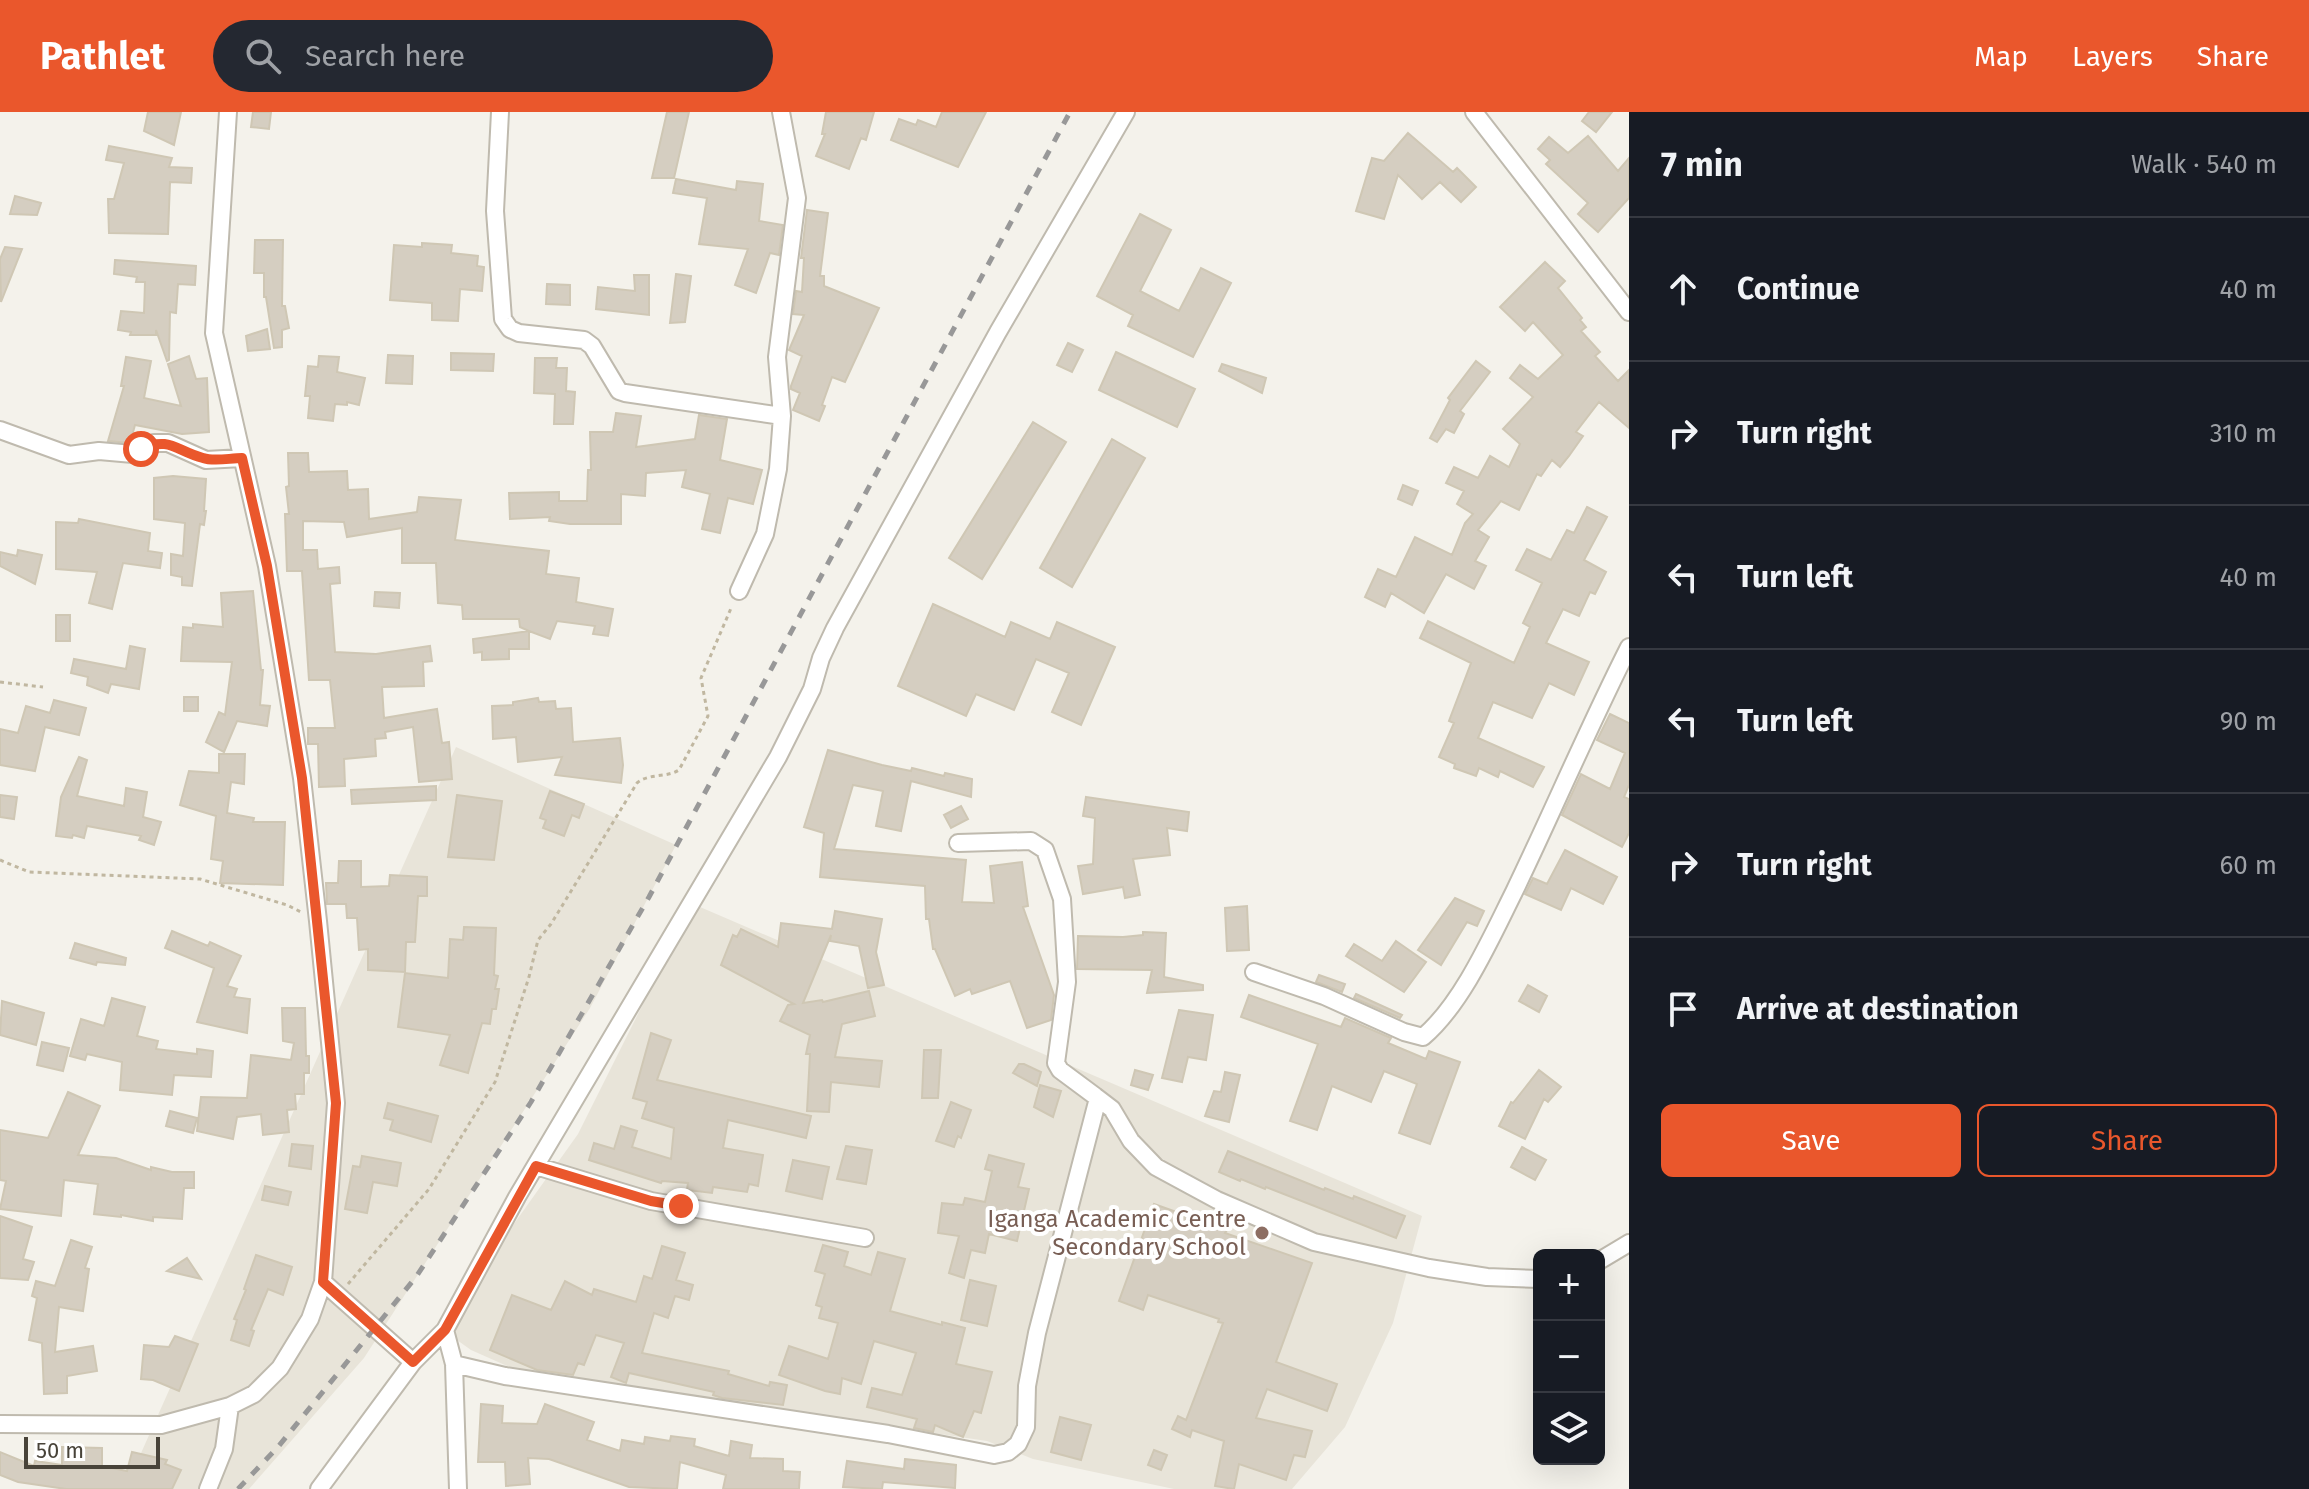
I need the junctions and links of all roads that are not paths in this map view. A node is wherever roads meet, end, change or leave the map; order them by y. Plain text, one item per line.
1 (228, 112) edge
2 (500, 112) edge
3 (781, 112) edge
4 (1126, 112) edge
5 (1474, 112) edge
6 (1629, 312) edge
7 (782, 416) junction
8 (0, 430) edge
9 (242, 458) junction
10 (739, 591) road end
11 (1629, 647) edge
12 (958, 843) dead end
13 (1254, 972) dead end
14 (1095, 1096) junction
15 (536, 1166) junction
16 (865, 1238) dead end
17 (1629, 1243) edge
18 (1605, 1257) edge
19 (1533, 1279) edge
20 (323, 1282) junction
21 (445, 1330) junction
22 (413, 1362) junction
23 (454, 1364) junction
24 (230, 1406) junction
25 (0, 1424) edge
26 (208, 1489) edge
27 (319, 1489) edge
28 (458, 1489) edge

1 - 9 street
2 - 7 street
3 - 7 street
4 - 15 street
5 - 6 street
7 - 10 street
8 - 9 street
9 - 20 street
11 - 13 street
12 - 14 street
14 - 19 street
14 - 23 street
15 - 16 street
15 - 21 street
17 - 18 street
20 - 22 street
20 - 24 street
21 - 22 street
21 - 23 street
22 - 27 street
23 - 28 street
24 - 25 street
24 - 26 street

